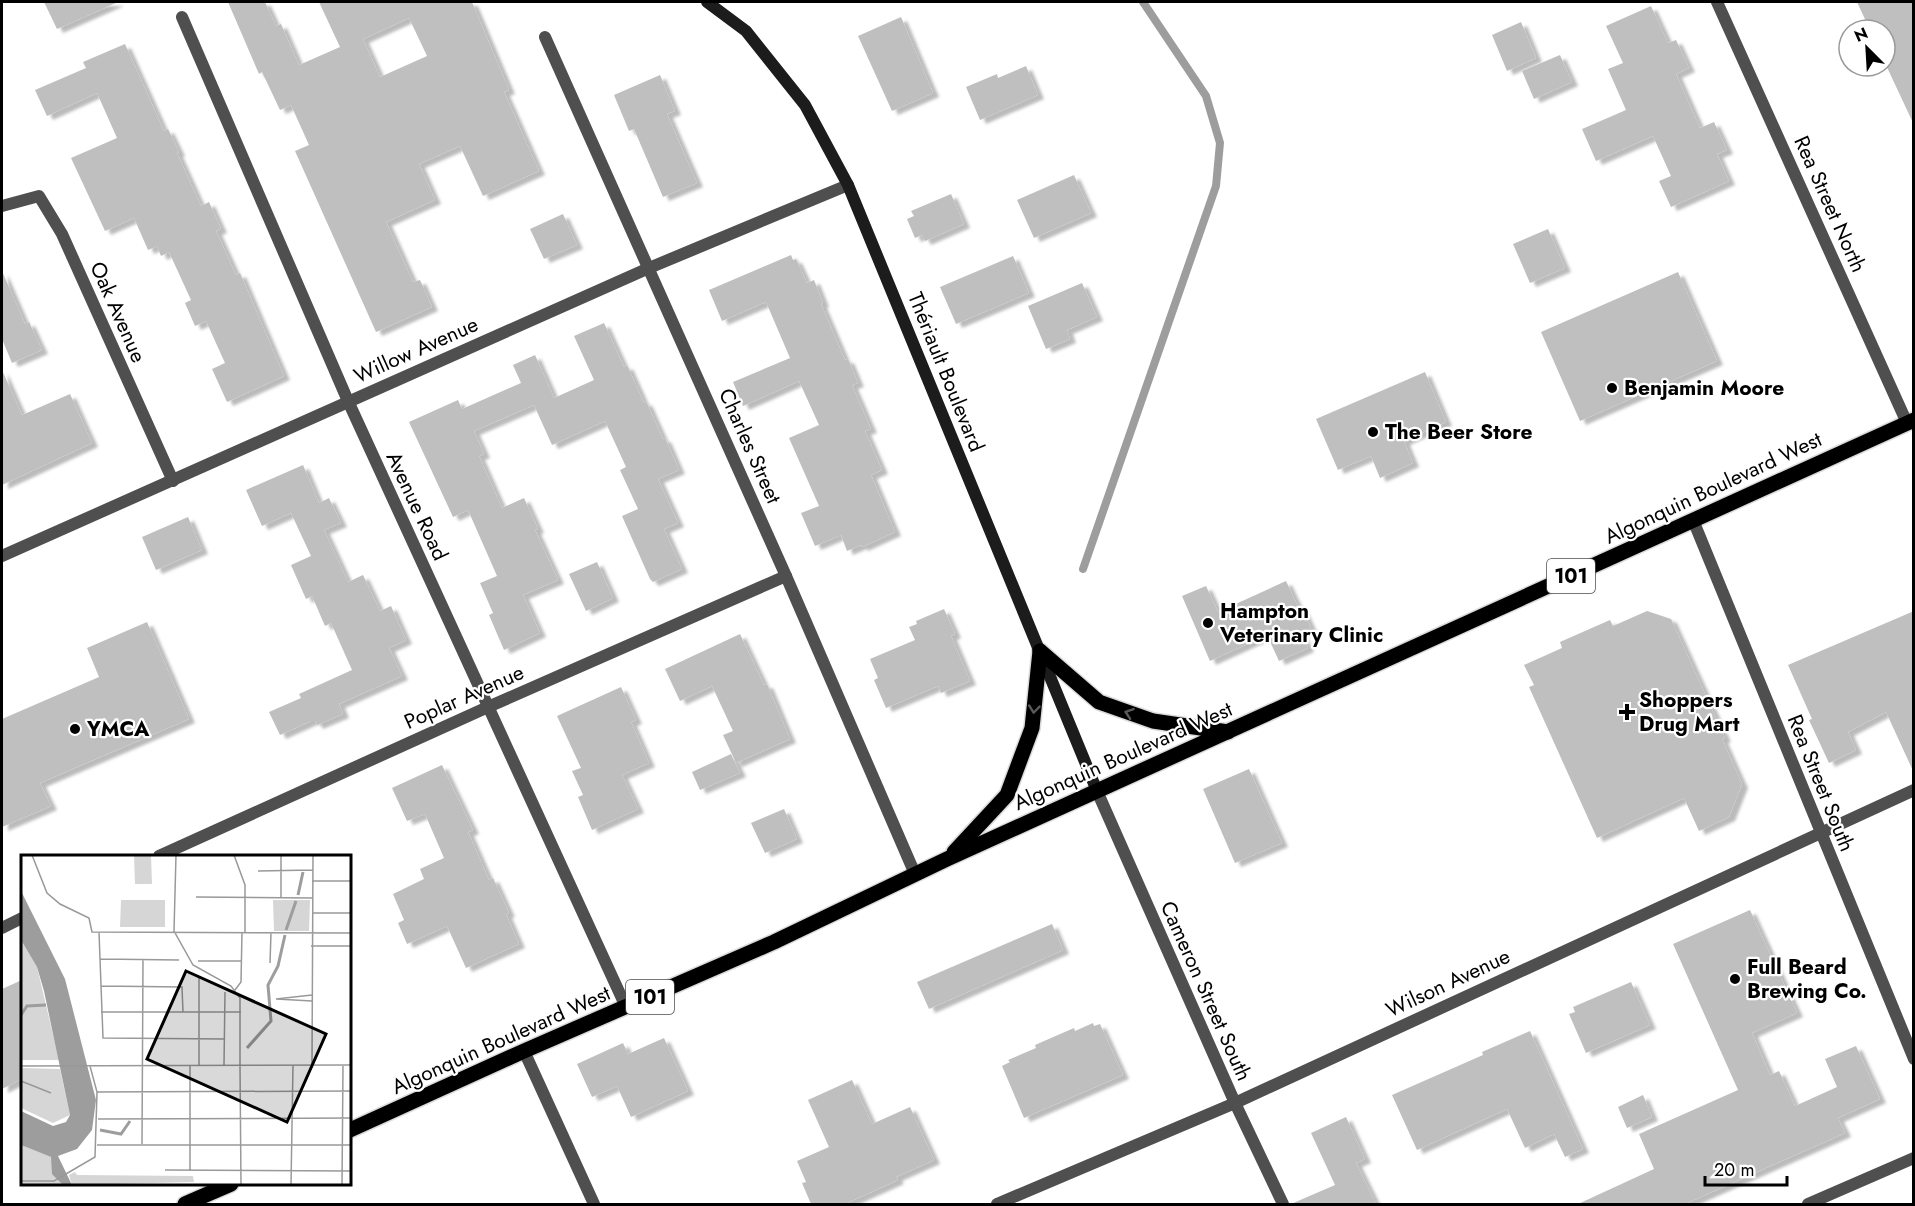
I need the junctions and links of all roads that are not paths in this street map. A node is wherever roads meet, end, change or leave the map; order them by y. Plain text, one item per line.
1 (707, 2) edge
2 (1717, 2) edge
3 (182, 17) dead end
4 (544, 37) dead end
5 (848, 185) junction
6 (2, 206) edge
7 (649, 268) junction
8 (348, 401) junction
9 (1910, 421) edge
10 (173, 481) junction
11 (1693, 520) junction
12 (2, 556) edge
13 (786, 576) junction
14 (1040, 651) junction
15 (488, 707) junction
16 (1228, 732) junction
17 (1914, 790) edge
18 (1097, 791) junction
19 (1820, 833) junction
20 (161, 855) edge
21 (948, 859) junction
22 (915, 874) junction
23 (21, 918) edge
24 (2, 928) edge
25 (626, 1007) junction
26 (525, 1051) junction
27 (1914, 1059) edge
28 (1234, 1102) junction
29 (351, 1130) edge
30 (1914, 1158) edge
31 (229, 1185) edge
32 (184, 1204) edge
33 (594, 1204) edge
34 (997, 1204) edge
35 (1283, 1204) edge
36 (1808, 1204) edge

1 - 5 main road, Thériault Boulevard
2 - 9 street, Rea Street North
3 - 8 street, Avenue Road
4 - 7 street, Charles Street
5 - 7 street, Willow Avenue
5 - 14 main road, Thériault Boulevard
6 - 10 street, Oak Avenue
7 - 8 street, Willow Avenue
7 - 13 street, Charles Street
8 - 10 street, Willow Avenue
8 - 15 street, Avenue Road
9 - 11 main road, Algonquin Boulevard West / 101
10 - 12 street, Willow Avenue
11 - 16 main road, Algonquin Boulevard West / 101
11 - 19 street, Rea Street South
13 - 15 street, Poplar Avenue
13 - 22 street, Charles Street
16 -> 14 main road
14 - 18 main road, Thériault Boulevard
14 -> 21 main road
15 - 20 street, Poplar Avenue
15 - 25 street, Avenue Road
16 - 18 main road, Algonquin Boulevard West / 101
17 - 19 street, Wilson Avenue
18 - 21 main road, Algonquin Boulevard West / 101
18 - 28 street, Cameron Street South
19 - 27 street, Rea Street South
19 - 28 street, Wilson Avenue
21 - 22 main road, Algonquin Boulevard West / 101
22 - 25 main road, Algonquin Boulevard West / 101
23 - 24 street
25 - 26 main road, Algonquin Boulevard West / 101
26 - 29 main road, Algonquin Boulevard West / 101
26 - 33 street
28 - 34 street, Wilson Avenue
28 - 35 street, Cameron Street South
30 - 36 street
31 - 32 main road

